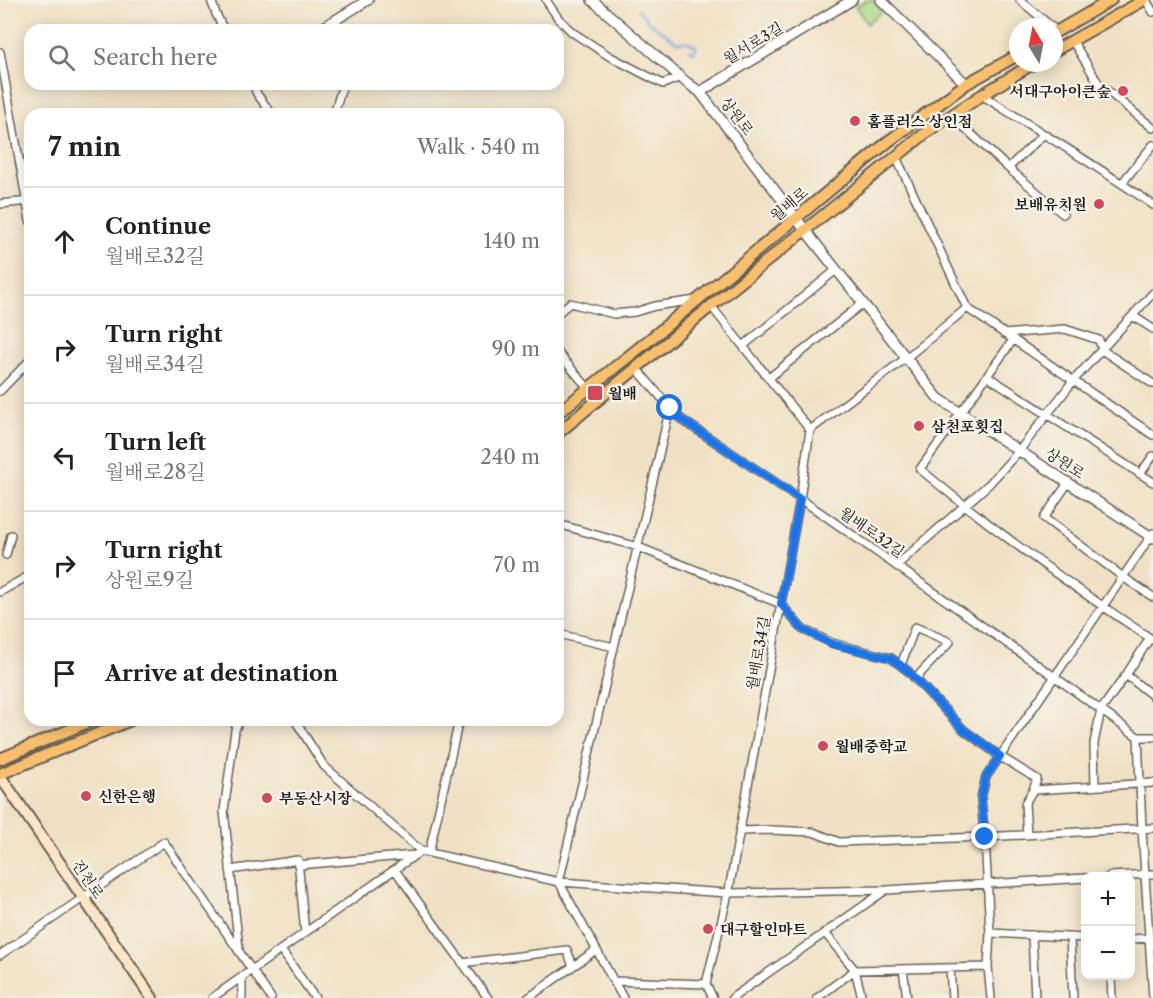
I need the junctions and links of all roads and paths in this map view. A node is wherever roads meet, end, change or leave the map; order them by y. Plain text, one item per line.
1 (211, 0) edge
2 (368, 0) edge
3 (546, 0) edge
4 (592, 0) edge
5 (852, 0) edge
6 (881, 0) edge
7 (1020, 0) edge
8 (1111, 0) edge
9 (1145, 0) edge
10 (1153, 12) edge
11 (1040, 18) edge
12 (221, 24) edge
13 (338, 24) edge
14 (564, 24) edge
15 (564, 24) edge
16 (1063, 25) edge
17 (1072, 40) junction
18 (1063, 46) edge
19 (0, 52) edge
20 (1009, 60) edge
21 (1019, 72) edge
22 (681, 78) junction
23 (966, 84) junction
24 (255, 90) edge
25 (341, 90) edge
26 (700, 92) junction
27 (982, 94) junction
28 (268, 108) edge
29 (336, 108) edge
30 (951, 115) junction
31 (1153, 128) edge
32 (1043, 135) junction
33 (1153, 145) edge
34 (896, 158) junction
35 (1008, 168) junction
36 (24, 180) edge
37 (1122, 183) junction
38 (24, 201) edge
39 (0, 204) edge
40 (1153, 206) edge
41 (1063, 214) dead end
42 (796, 218) junction
43 (805, 230) junction
44 (836, 270) junction
45 (1153, 292) edge
46 (697, 300) junction
47 (863, 303) junction
48 (711, 306) junction
49 (564, 308) edge
50 (967, 308) junction
51 (1133, 316) junction
52 (1153, 329) edge
53 (1004, 334) junction
54 (1013, 340) junction
55 (743, 346) junction
56 (1102, 350) junction
57 (906, 358) junction
58 (564, 360) edge
59 (24, 366) edge
60 (636, 368) junction
61 (987, 376) junction
62 (769, 378) junction
63 (1073, 381) junction
64 (1153, 384) edge
65 (588, 388) junction
66 (0, 391) edge
67 (564, 408) edge
68 (670, 408) junction
69 (960, 412) junction
70 (1048, 414) junction
71 (564, 428) edge
72 (810, 429) junction
73 (1153, 435) edge
74 (1019, 451) junction
75 (1153, 456) edge
76 (1140, 474) junction
77 (1153, 482) edge
78 (1068, 483) junction
79 (800, 499) junction
80 (964, 506) junction
81 (564, 526) edge
82 (11, 535) dead end
83 (1152, 536) edge
84 (638, 547) junction
85 (6, 555) dead end
86 (896, 566) junction
87 (1123, 577) junction
88 (24, 578) edge
89 (0, 592) edge
90 (1153, 597) edge
91 (781, 604) junction
92 (1103, 607) junction
93 (564, 635) edge
94 (1152, 639) edge
95 (614, 647) junction
96 (901, 665) junction
97 (1126, 675) junction
98 (1055, 677) junction
99 (915, 679) junction
100 (1153, 696) edge
101 (1101, 710) junction
102 (79, 726) edge
103 (117, 726) edge
104 (237, 726) edge
105 (299, 726) edge
106 (457, 726) edge
107 (1138, 737) junction
108 (1153, 737) edge
109 (1000, 756) junction
110 (0, 759) edge
111 (0, 775) edge
112 (1140, 783) junction
113 (1153, 783) edge
114 (1095, 786) junction
115 (1033, 790) junction
116 (1153, 828) edge
117 (1142, 829) junction
118 (740, 831) junction
119 (1027, 835) junction
120 (985, 837) junction
121 (422, 853) junction
122 (298, 862) junction
123 (230, 870) junction
124 (395, 870) junction
125 (1149, 874) edge
126 (1081, 878) edge
127 (558, 882) junction
128 (987, 884) junction
129 (886, 890) junction
130 (728, 893) junction
131 (83, 898) junction
132 (305, 933) junction
133 (825, 933) junction
134 (990, 933) junction
135 (1032, 935) junction
136 (1070, 937) junction
137 (1081, 938) edge
138 (1151, 938) edge
139 (1135, 939) edge
140 (281, 950) junction
141 (596, 950) junction
142 (239, 952) junction
143 (0, 955) edge
144 (462, 963) junction
145 (573, 966) junction
146 (988, 967) junction
147 (950, 968) junction
148 (903, 969) junction
149 (252, 970) junction
150 (855, 970) junction
151 (242, 977) junction
152 (1111, 980) edge
153 (614, 981) junction
154 (706, 984) junction
155 (818, 997) edge
156 (152, 998) edge
157 (213, 998) edge
158 (242, 998) edge
159 (272, 998) edge
160 (315, 998) edge
161 (488, 998) edge
162 (528, 998) edge
163 (623, 998) edge
164 (713, 998) edge
165 (732, 998) edge
166 (862, 998) edge
167 (908, 998) edge
168 (952, 998) edge
169 (991, 998) edge
170 (1035, 998) edge
171 (1073, 998) edge
172 (1112, 998) edge
173 (1153, 998) edge

1 - 12 street
2 - 13 street
3 - 14 street
4 - 22 street, 상원로
5 - 26 street, 월서로3길
6 - 23 street
7 - 11 street
8 - 16 main road
9 - 10 street
9 - 17 main road
15 - 22 street
17 - 18 main road
17 - 31 street
19 - 36 street
20 - 23 main road, 월배로
21 - 27 main road, 월배로
22 - 26 street, 상원로
23 - 42 main road, 월배로
24 - 28 street
25 - 29 street
26 - 42 street, 상원로
27 - 30 main road, 월배로
27 - 32 street
30 - 34 main road, 월배로
30 - 35 street
32 - 35 street
32 - 37 street
33 - 37 street
34 - 43 main road, 월배로
34 - 50 street
35 - 41 street
37 - 40 street
38 - 39 street
42 - 43 street, 상원로
42 - 46 main road, 월배로
43 - 44 street, 상원로
43 - 48 main road, 월배로
44 - 47 street, 상원로
44 - 55 street
45 - 51 street
46 - 49 street
46 - 65 main road, 월배로
47 - 57 street, 상원로
47 - 62 street
48 - 55 street
48 - 60 main road, 월배로
50 - 53 street
50 - 57 street
51 - 52 street
51 - 56 street
53 - 54 street
53 - 56 street
54 - 61 street
54 - 63 street
55 - 62 street
56 - 63 street
56 - 64 street
57 - 69 street, 상원로
57 - 72 street
58 - 65 street
59 - 66 street
60 - 68 street, 월배로32길
60 - 71 main road, 월배로
61 - 69 street
61 - 70 street
62 - 72 street
63 - 70 street
63 - 73 street
65 - 67 main road, 월배로
68 - 79 street, 월배로32길
68 - 84 street
69 - 74 street, 상원로
69 - 80 street
70 - 74 street
70 - 76 street
72 - 79 street, 월배로34길
74 - 78 street, 상원로
74 - 80 street
75 - 76 street
76 - 77 street
78 - 83 street, 상원로
78 - 87 street
79 - 86 street, 월배로32길
79 - 91 street, 월배로34길
80 - 86 street
80 - 92 street
81 - 84 street
82 - 85 street
83 - 87 street
84 - 91 street
84 - 95 street
86 - 98 street, 월배로32길
87 - 90 street
87 - 92 street
88 - 89 street
91 - 96 street
91 - 118 street, 월배로34길
92 - 94 street
92 - 98 street
93 - 95 street
94 - 97 street
95 - 127 street
96 - 99 street
96 - 99 street
97 - 100 street
97 - 101 street
98 - 101 street, 월배로32길
98 - 109 street
99 - 109 street
101 - 107 street, 월배로32길
101 - 114 street
102 - 110 main road
103 - 111 main road
104 - 123 street
105 - 121 street
106 - 121 street
107 - 108 street
107 - 112 street
109 - 115 street
109 - 120 street
111 - 131 main road, 진천로
112 - 113 street
112 - 114 street
112 - 117 street
114 - 115 street
115 - 119 street
116 - 117 street
117 - 119 street
117 - 125 street
118 - 120 street
118 - 130 street, 월배로34길
119 - 120 street
120 - 128 street
121 - 122 street
121 - 124 street
121 - 127 street
122 - 123 street
122 - 132 street
123 - 142 street
124 - 132 street
124 - 144 street
125 - 138 street
126 - 128 street
127 - 130 street
127 - 141 street
128 - 129 street
128 - 134 street
129 - 130 street
129 - 133 street
130 - 154 street, 월배로34길
131 - 142 street
131 - 143 street
131 - 156 main road, 진천로
132 - 140 street
133 - 150 street
133 - 165 street
134 - 135 street
134 - 146 street
135 - 136 street
135 - 170 street
136 - 137 street
136 - 171 street
138 - 139 street
138 - 173 street
140 - 149 street
140 - 160 street
141 - 145 street
141 - 153 street
142 - 149 street
144 - 145 street
144 - 161 street
145 - 162 street
146 - 147 street
146 - 169 street
147 - 148 street
147 - 168 street
148 - 150 street
148 - 167 street
149 - 151 street
149 - 159 street
150 - 155 street
150 - 166 street
151 - 157 street
151 - 158 street
152 - 172 street
153 - 154 street
153 - 163 street
154 - 164 street

